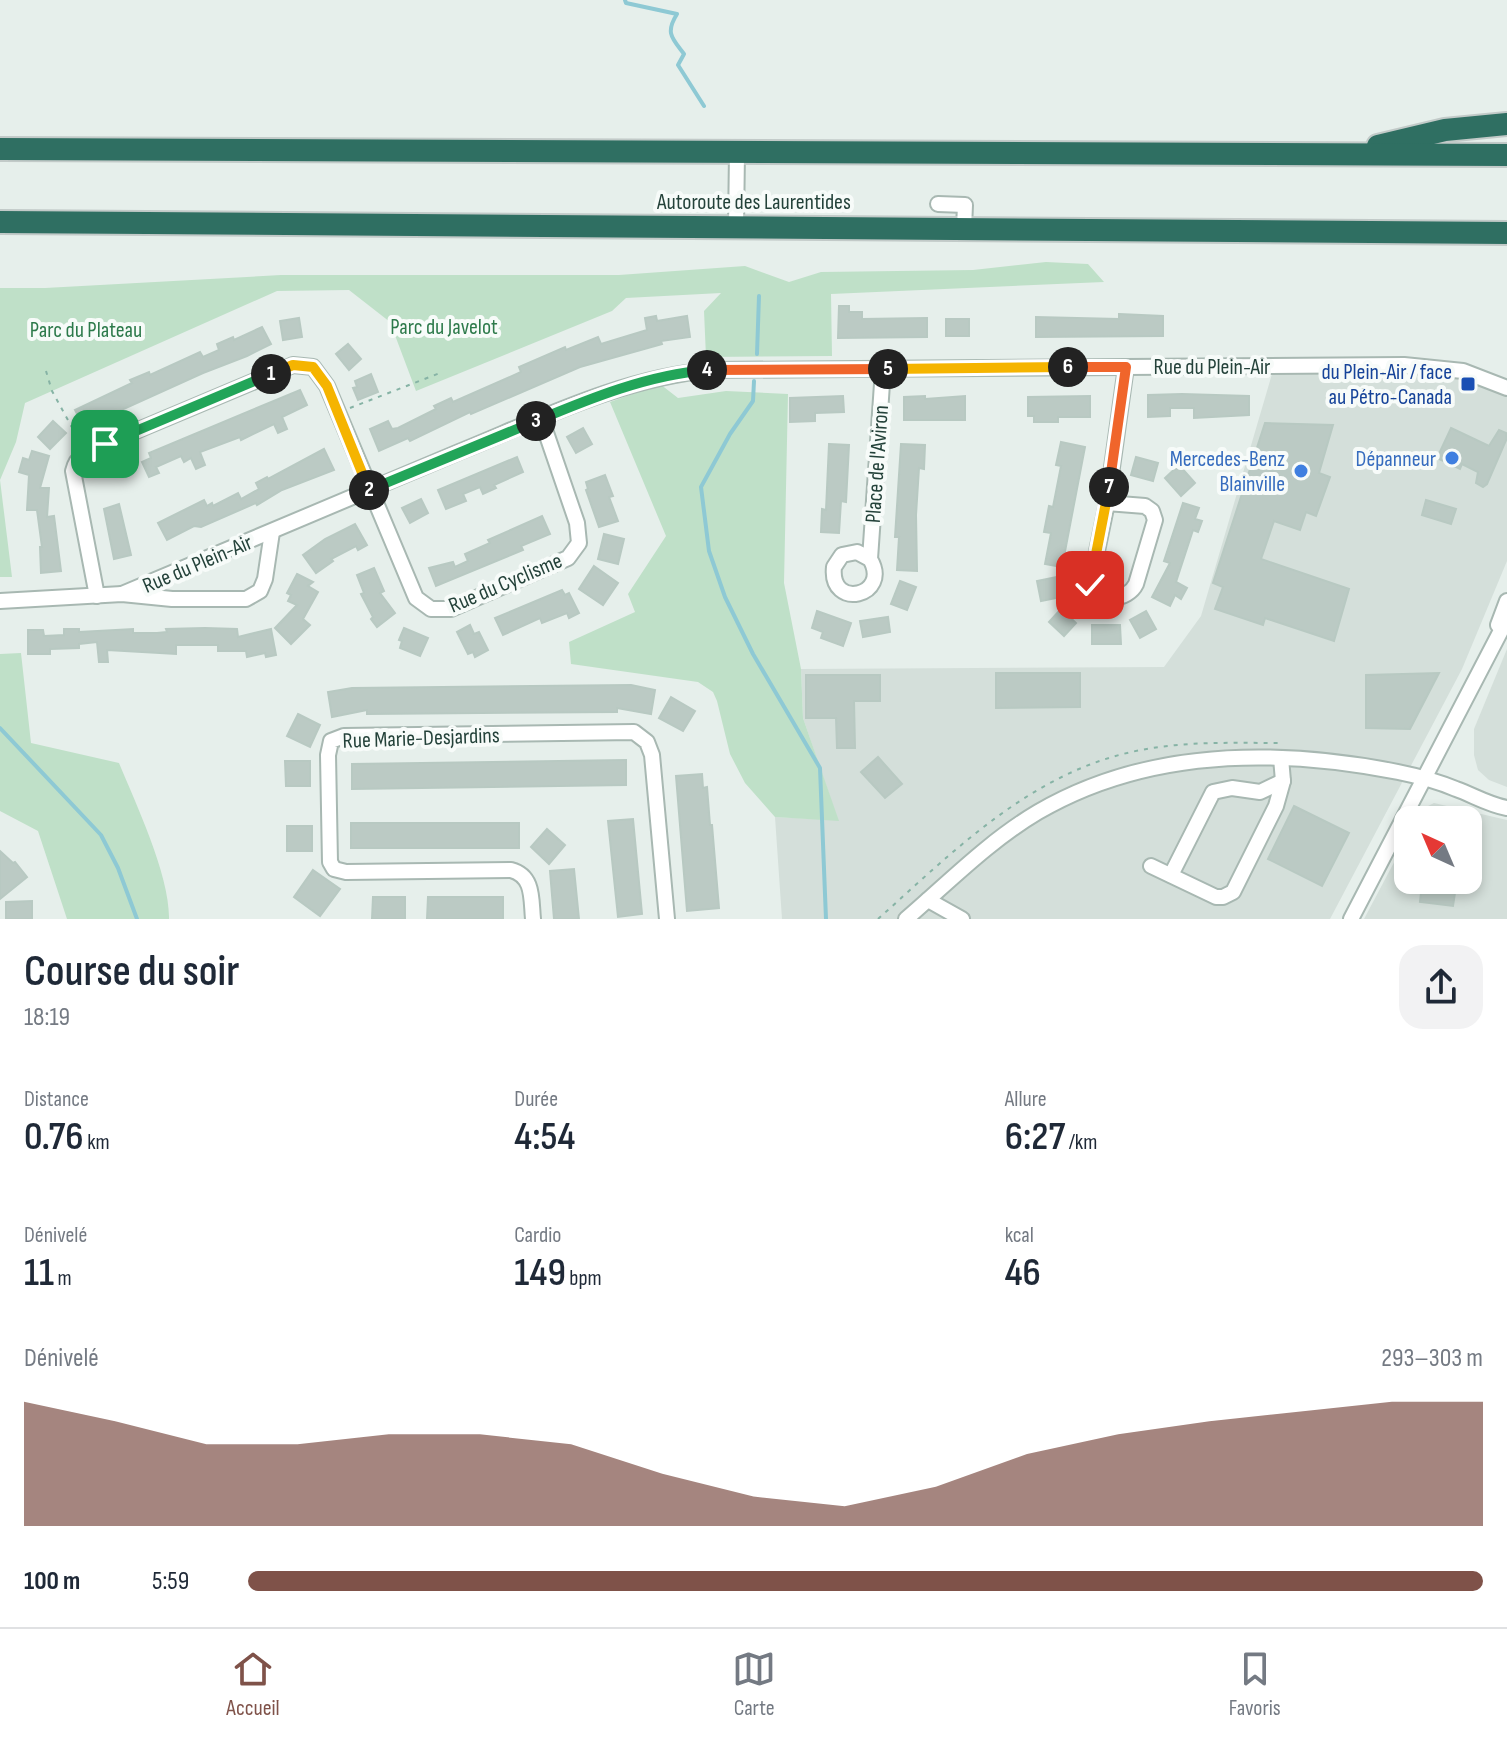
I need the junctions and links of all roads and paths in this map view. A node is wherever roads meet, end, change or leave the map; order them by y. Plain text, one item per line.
1 (1507, 124) edge
2 (0, 149) edge
3 (737, 153) junction
4 (1345, 155) junction
5 (1507, 155) edge
6 (938, 204) dead end
7 (0, 222) edge
8 (736, 226) junction
9 (964, 228) junction
10 (1507, 233) edge
11 (1126, 367) junction
12 (883, 369) junction
13 (46, 371) dead end
14 (440, 373) dead end
15 (1507, 388) edge
16 (338, 413) junction
17 (541, 418) junction
18 (86, 452) junction
19 (369, 490) junction
20 (1107, 503) junction
21 (272, 532) junction
22 (870, 559) dead end
23 (122, 594) junction
24 (97, 596) junction
25 (0, 601) edge
26 (1507, 601) edge
27 (1505, 621) edge
28 (1281, 758) junction
29 (1426, 778) junction
30 (1283, 781) junction
31 (1507, 808) edge
32 (1151, 866) dead end
33 (1171, 875) junction
34 (928, 900) junction
35 (533, 919) edge
36 (667, 919) edge
37 (906, 919) edge
38 (962, 919) edge
39 (1351, 919) edge

1 - 4 highway
2 - 3 highway
3 - 4 highway
3 - 8 street
4 - 5 highway
6 - 9 street
7 - 8 highway, Autoroute des Laurentides
8 - 9 highway, Autoroute des Laurentides
9 - 10 highway, Autoroute des Laurentides
11 - 12 street, Rue du Plein-Air
11 - 15 street, Rue du Plein-Air
11 - 20 street
12 - 17 street, Rue du Plein-Air
12 - 22 street, Place de l'Aviron
13 - 18 path
14 - 16 path
16 - 18 street
16 - 19 street
17 - 19 street, Rue du Plein-Air
17 - 19 street, Rue du Cyclisme
18 - 24 street
19 - 21 street, Rue du Plein-Air
20 - 20 street
21 - 23 street, Rue du Plein-Air
21 - 23 street, Rue du Plein-Air
23 - 24 street, Rue du Plein-Air
24 - 25 street, Rue du Plein-Air
26 - 27 street
27 - 29 street
28 - 29 street
28 - 30 street
28 - 34 street
29 - 31 street
29 - 39 street
30 - 33 street
30 - 33 street
32 - 33 street
34 - 37 street
34 - 38 street
35 - 36 street, Rue Marie-Desjardins

